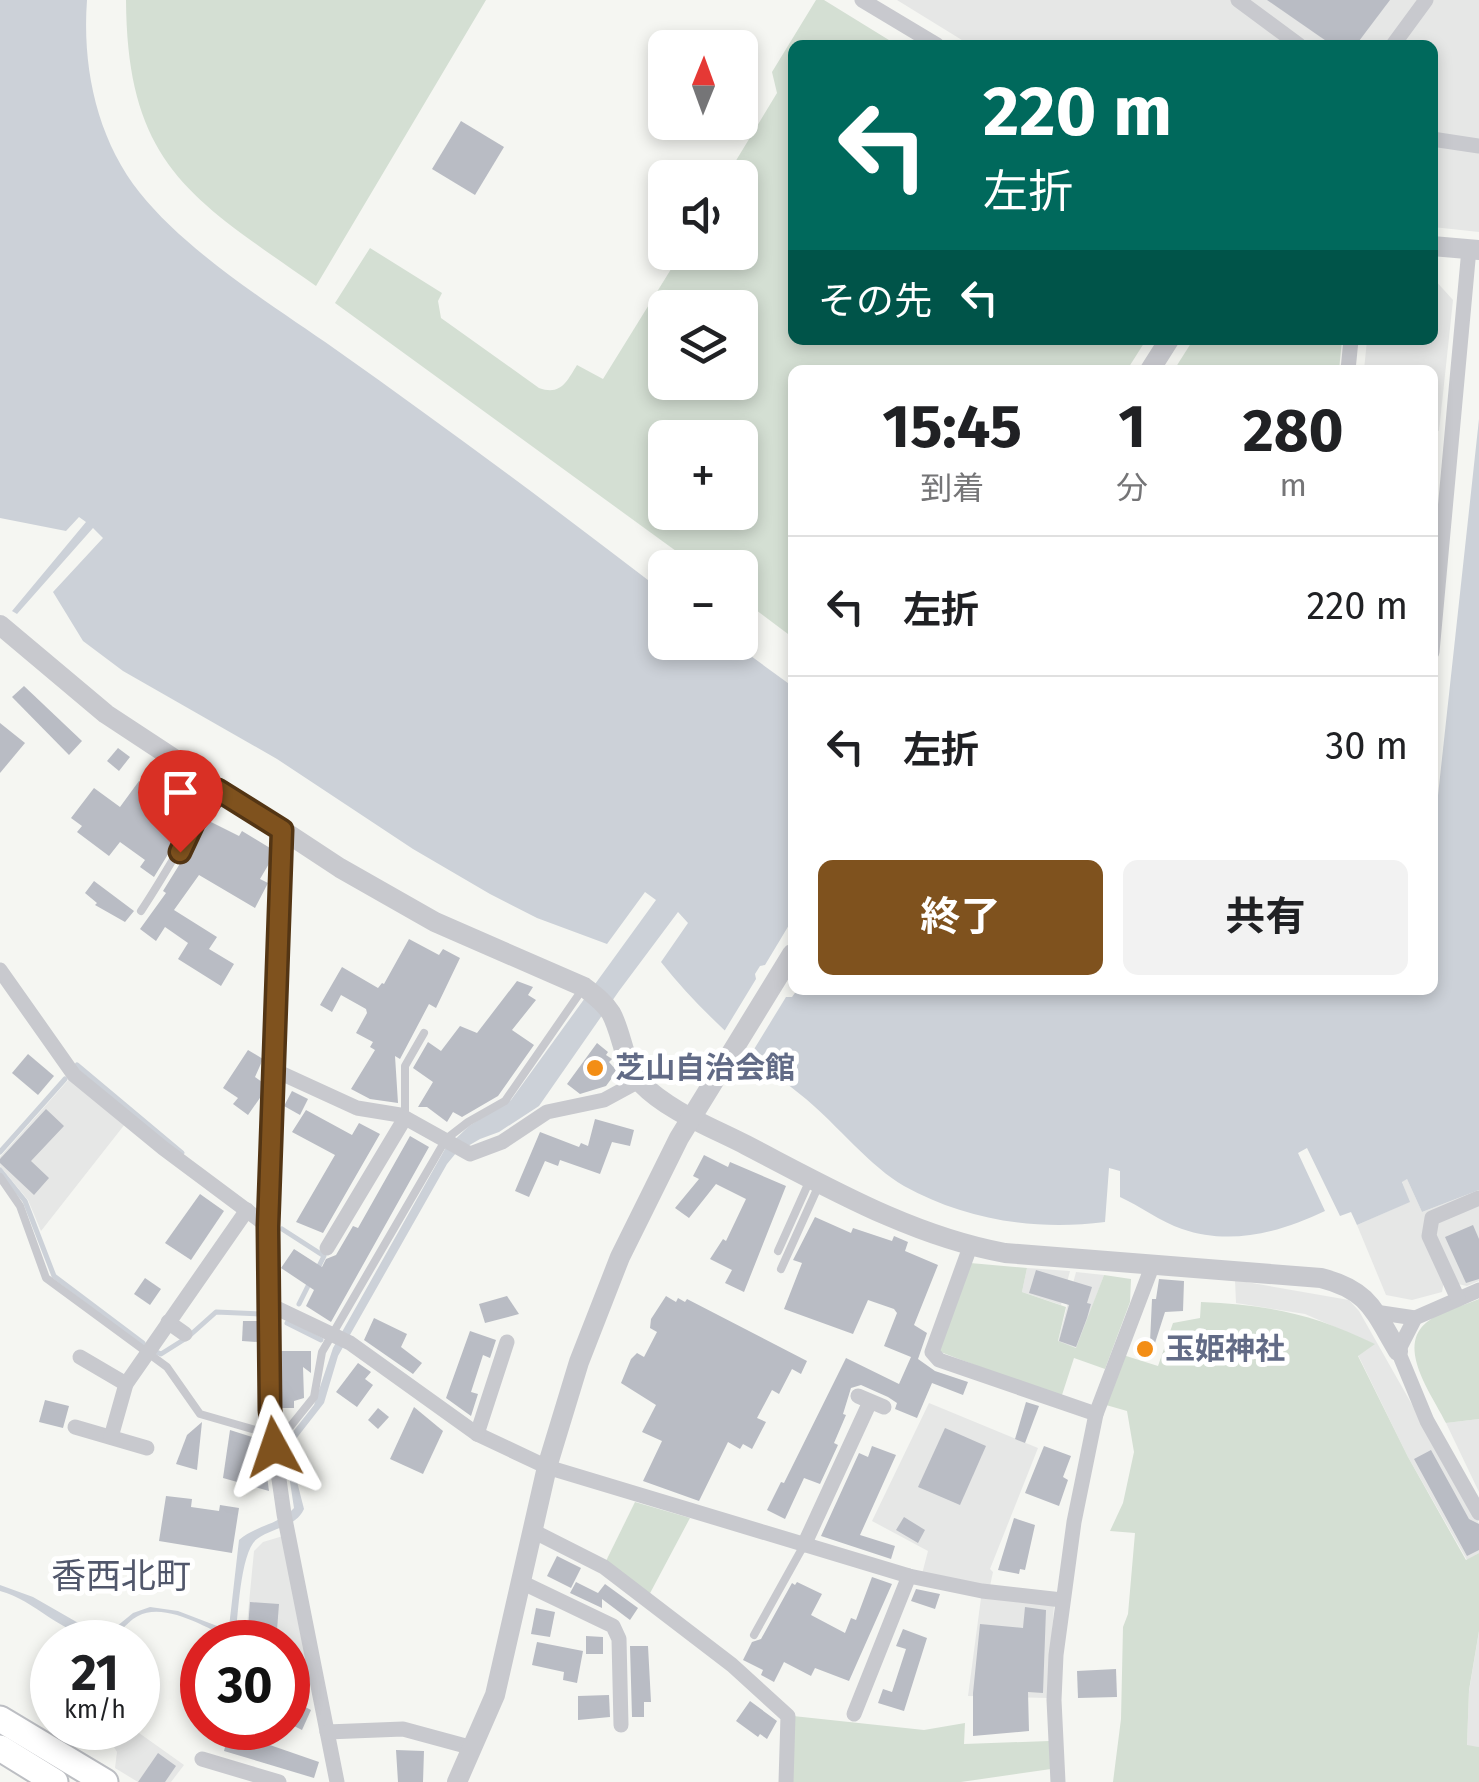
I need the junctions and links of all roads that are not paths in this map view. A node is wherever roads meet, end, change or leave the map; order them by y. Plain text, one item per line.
1 (862, 0) edge
2 (1238, 0) edge
3 (1426, 0) edge
4 (928, 40) edge
5 (1292, 40) edge
6 (1397, 40) edge
7 (1438, 140) edge
8 (1479, 146) edge
9 (1438, 247) edge
10 (1474, 250) edge
11 (1438, 441) edge
12 (1452, 442) junction
13 (1438, 593) edge
14 (3, 633) edge
15 (218, 790) junction
16 (282, 830) junction
17 (141, 910) dead end
18 (788, 960) edge
19 (0, 970) edge
20 (584, 987) junction
21 (424, 1033) dead end
22 (274, 1070) junction
23 (639, 1081) junction
24 (405, 1118) junction
25 (694, 1118) junction
26 (446, 1139) junction
27 (0, 1177) edge
28 (815, 1181) junction
29 (1479, 1198) edge
30 (247, 1210) junction
31 (268, 1227) junction
32 (970, 1246) junction
33 (327, 1248) dead end
34 (778, 1251) dead end
35 (1153, 1264) junction
36 (781, 1269) dead end
37 (1479, 1290) edge
38 (1458, 1299) junction
39 (268, 1304) junction
40 (1375, 1312) junction
41 (1415, 1318) junction
42 (168, 1322) junction
43 (185, 1334) dead end
44 (332, 1334) junction
45 (507, 1342) dead end
46 (147, 1350) junction
47 (1398, 1351) junction
48 (80, 1357) dead end
49 (126, 1384) junction
50 (871, 1402) dead end
51 (1096, 1414) junction
52 (75, 1427) dead end
53 (477, 1434) junction
54 (111, 1437) junction
55 (273, 1441) junction
56 (147, 1448) dead end
57 (546, 1466) junction
58 (1479, 1513) edge
59 (532, 1530) junction
60 (804, 1544) junction
61 (909, 1576) junction
62 (520, 1581) junction
63 (1062, 1600) junction
64 (754, 1635) dead end
65 (854, 1714) dead end
66 (0, 1719) edge
67 (621, 1726) dead end
68 (326, 1732) junction
69 (0, 1748) edge
70 (473, 1748) junction
71 (202, 1759) dead end
72 (55, 1782) edge
73 (105, 1782) edge
74 (278, 1782) edge
75 (338, 1782) edge
76 (457, 1782) edge
77 (786, 1782) edge
78 (1058, 1782) edge

1 - 4 street
2 - 5 street
3 - 6 street
7 - 8 street
9 - 10 street
10 - 12 street
11 - 12 street
12 - 13 street
14 - 15 street
15 - 16 street
15 - 17 lane
16 - 20 street
16 - 22 street
18 - 25 street
19 - 30 street
20 - 23 street
20 - 26 lane
21 - 24 lane
22 - 24 street
22 - 31 street
23 - 25 street
23 - 26 street
24 - 26 street
24 - 33 street
25 - 28 street
25 - 57 street
26 - 44 lane
27 - 46 lane
28 - 32 street
28 - 34 lane
28 - 36 lane
29 - 38 street
30 - 31 street
30 - 42 street
31 - 39 street
32 - 35 street
32 - 51 street
35 - 40 street
35 - 51 street
37 - 38 street
38 - 41 street
39 - 44 street
39 - 55 street
40 - 41 street
40 - 47 street
41 - 47 street
42 - 43 street
42 - 46 street
44 - 53 street
44 - 55 lane
45 - 53 street
46 - 49 street
46 - 55 lane
47 - 58 street
48 - 49 street
49 - 54 street
50 - 60 street
51 - 63 street
52 - 54 street
53 - 57 street
54 - 56 street
55 - 68 street
57 - 59 street
57 - 60 street
59 - 62 street
59 - 77 street
60 - 61 street
60 - 64 lane
61 - 63 street
61 - 65 street
62 - 67 street
62 - 70 street
63 - 78 street
66 - 73 main road
68 - 70 street
68 - 75 street
69 - 72 main road
70 - 76 street
71 - 74 street

